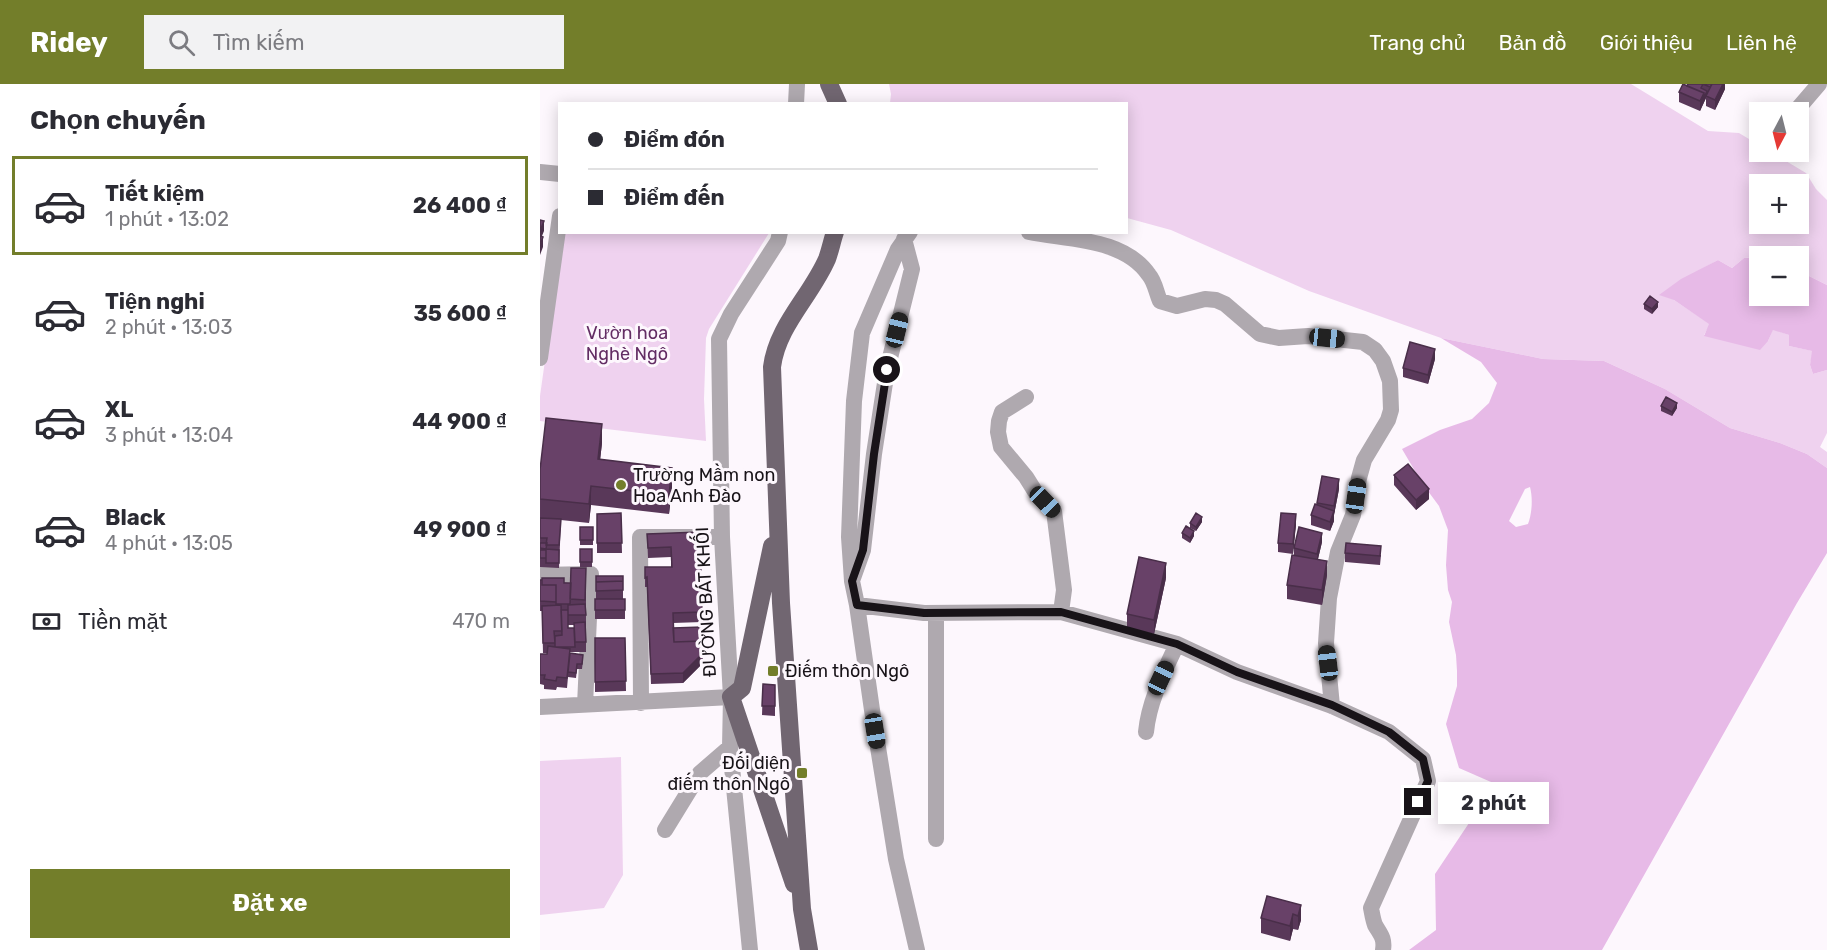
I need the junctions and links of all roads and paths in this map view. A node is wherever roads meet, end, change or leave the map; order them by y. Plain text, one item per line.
1 (797, 84) edge
2 (829, 84) edge
3 (844, 84) edge
4 (1819, 84) edge
5 (796, 102) edge
6 (837, 102) edge
7 (845, 102) edge
8 (1804, 102) edge
9 (540, 172) edge
10 (558, 174) edge
11 (558, 228) edge
12 (780, 234) edge
13 (834, 234) edge
14 (1040, 234) edge
15 (907, 236) edge
16 (543, 315) edge
17 (540, 358) edge
18 (1026, 397) dead end
19 (777, 521) junction
20 (722, 537) junction
21 (540, 575) edge
22 (852, 581) junction
23 (857, 605) junction
24 (589, 612) junction
25 (1061, 612) junction
26 (569, 613) edge
27 (936, 613) junction
28 (1177, 644) junction
29 (730, 697) junction
30 (641, 703) junction
31 (585, 705) junction
32 (1332, 705) junction
33 (540, 707) edge
34 (1146, 732) dead end
35 (730, 747) junction
36 (665, 830) dead end
37 (936, 839) dead end
38 (802, 909) junction
39 (750, 950) edge
40 (809, 950) edge
41 (917, 950) edge
42 (1383, 950) edge

1 - 5 street
2 - 6 main road
3 - 7 main road
4 - 8 street
9 - 10 street
11 - 16 street
12 - 20 street, ĐƯỜNG BÁT KHỐI
13 - 19 main road
14 - 32 street
15 - 22 street
15 - 22 street
16 - 17 street
18 - 25 street
19 - 29 main road
19 - 38 main road
20 - 29 street, ĐƯỜNG BÁT KHỐI
20 - 30 street
21 - 24 street
22 - 23 street
23 - 27 street
23 - 41 street
24 - 26 street
24 - 31 street
25 - 27 street
25 - 28 street
27 - 37 street
28 - 32 street
28 - 34 street
29 - 30 street
29 - 35 street, ĐƯỜNG BÁT KHỐI
29 - 38 main road
30 - 31 street
31 - 33 street
32 - 42 street
35 - 36 street
35 - 39 street, ĐƯỜNG BÁT KHỐI
38 - 40 main road

